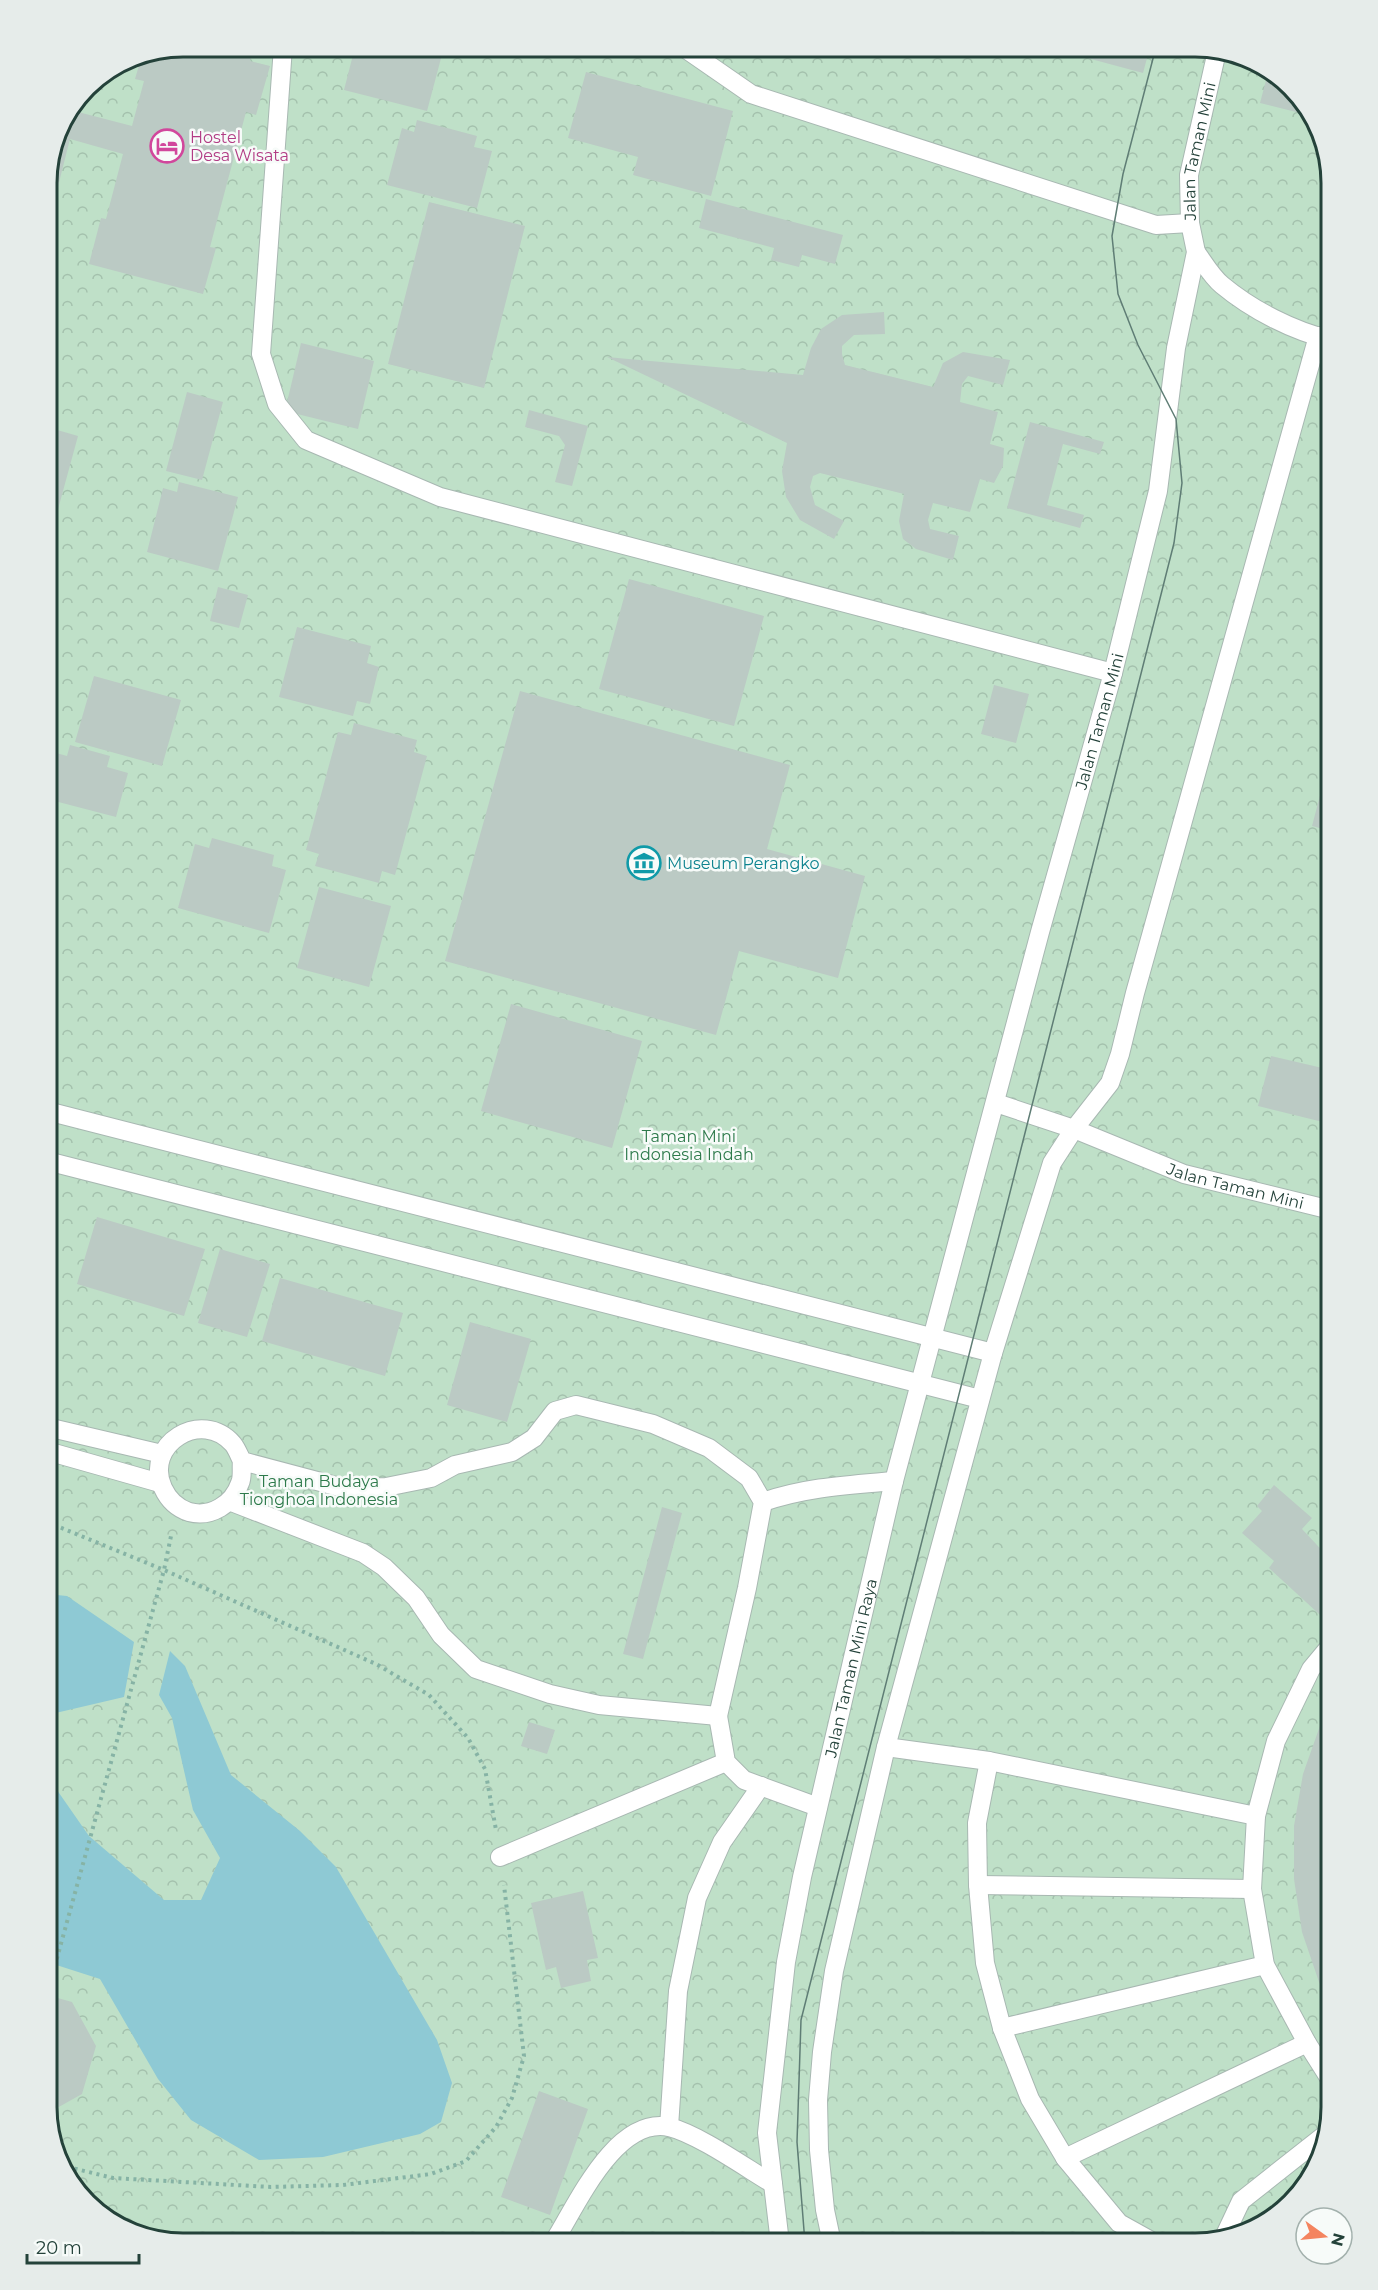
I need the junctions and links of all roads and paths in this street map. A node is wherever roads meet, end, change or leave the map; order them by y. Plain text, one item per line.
1 (282, 57) edge
2 (697, 57) edge
3 (1215, 59) edge
4 (1190, 223) junction
5 (1196, 252) junction
6 (1321, 336) edge
7 (1321, 352) edge
8 (1113, 673) junction
9 (996, 1103) junction
10 (57, 1114) edge
11 (1074, 1129) junction
12 (57, 1164) edge
13 (1321, 1207) edge
14 (932, 1339) junction
15 (993, 1353) junction
16 (920, 1383) junction
17 (980, 1399) junction
18 (57, 1428) edge
19 (57, 1454) edge
20 (162, 1454) junction
21 (242, 1461) junction
22 (894, 1481) junction
23 (160, 1483) junction
24 (229, 1501) junction
25 (763, 1502) junction
26 (177, 1506) junction
27 (57, 1526) edge
28 (164, 1570) junction
29 (1321, 1658) edge
30 (718, 1716) junction
31 (886, 1747) junction
32 (989, 1761) junction
33 (726, 1762) junction
34 (761, 1786) junction
35 (818, 1807) junction
36 (1256, 1816) junction
37 (500, 1857) junction
38 (978, 1885) junction
39 (1252, 1889) junction
40 (57, 1958) edge
41 (1264, 1965) junction
42 (1002, 2028) junction
43 (1307, 2043) junction
44 (1321, 2064) edge
45 (669, 2127) junction
46 (1316, 2143) edge
47 (1065, 2158) junction
48 (73, 2168) edge
49 (773, 2184) junction
50 (1228, 2229) edge
51 (559, 2233) edge
52 (779, 2233) edge
53 (830, 2233) edge
54 (1136, 2233) edge

1 - 8 lane
2 - 4 lane
3 - 4 lane, Jalan Taman Mini
4 - 5 lane, Jalan Taman Mini
5 - 6 lane, Jalan Taman Mini
5 - 8 lane, Jalan Taman Mini
7 - 11 lane, Jalan Taman Mini
8 - 9 lane, Jalan Taman Mini
9 - 11 lane, Jalan Taman Mini
9 - 14 lane, Jalan Taman Mini Raya
10 - 14 lane
11 - 13 lane, Jalan Taman Mini
11 - 15 lane
12 - 16 lane
14 - 15 lane
14 - 16 lane, Jalan Taman Mini Raya
15 - 17 lane
16 - 17 lane
16 - 22 lane, Jalan Taman Mini Raya
17 - 31 lane
18 - 20 lane
19 - 23 lane
20 - 21 lane
20 - 23 lane
21 - 24 lane
21 - 25 lane
22 - 25 lane
22 - 35 lane, Jalan Taman Mini Raya
23 - 26 lane
24 - 26 lane
24 - 30 lane
25 - 30 lane
26 - 28 path
27 - 28 path
28 - 37 path
28 - 40 path
29 - 36 lane
30 - 33 lane
31 - 32 lane
31 - 53 lane
32 - 36 lane
32 - 38 lane
33 - 34 lane
33 - 37 lane
34 - 35 lane
34 - 45 lane
35 - 49 lane, Jalan Taman Mini Raya
36 - 39 lane
37 - 48 path
38 - 39 lane
38 - 42 lane
39 - 41 lane
41 - 42 lane
41 - 43 lane
42 - 47 lane
43 - 44 lane
43 - 47 lane
45 - 49 lane
45 - 51 lane
46 - 50 lane
47 - 54 lane
49 - 52 lane, Jalan Taman Mini Raya

